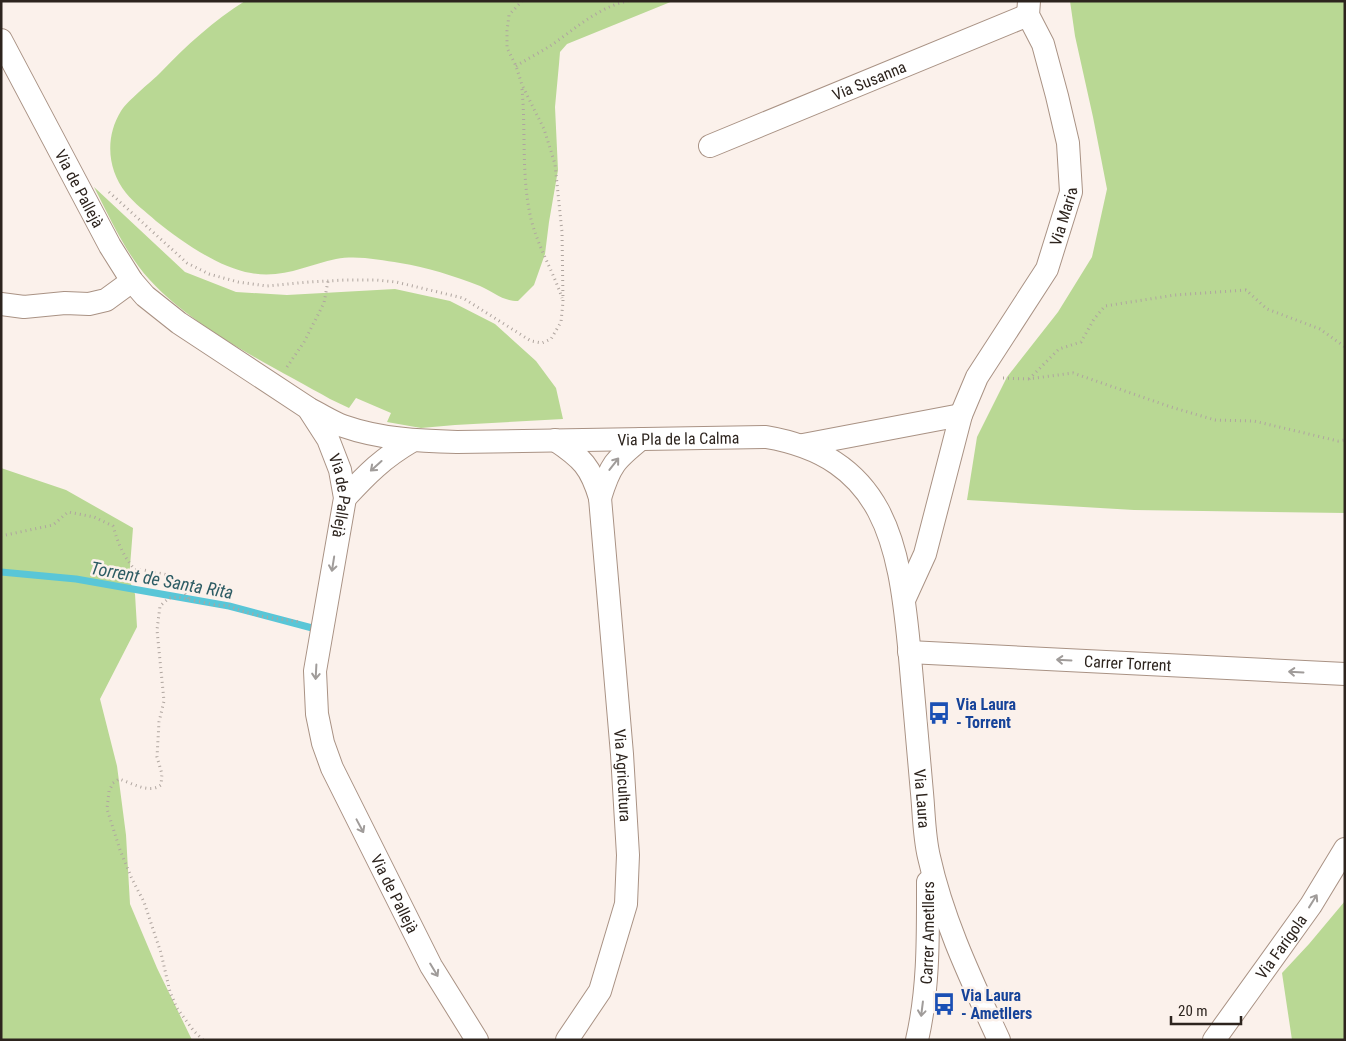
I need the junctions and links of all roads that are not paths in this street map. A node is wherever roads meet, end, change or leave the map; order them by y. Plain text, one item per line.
1 (1029, 8) edge
2 (1, 40) edge
3 (710, 146) dead end
4 (132, 281) junction
5 (1, 304) edge
6 (308, 408) junction
7 (961, 415) junction
8 (641, 439) junction
9 (412, 440) junction
10 (555, 440) junction
11 (803, 445) junction
12 (345, 498) junction
13 (600, 498) junction
14 (893, 546) joint
15 (904, 600) junction
16 (909, 652) junction
17 (1345, 674) edge
18 (1345, 849) edge
19 (928, 856) junction
20 (477, 1040) edge
21 (567, 1040) edge
22 (916, 1040) edge
23 (999, 1040) edge
24 (1214, 1040) edge

1 - 3 street, Via Susanna
1 - 7 street, Via Maria
2 - 4 street, Via de Pallejà
4 - 5 street
4 - 6 street, Via de Pallejà
6 - 9 street, Via Pla de la Calma
6 - 12 street, Via de Pallejà
7 - 11 street
7 - 15 street, Via Maria
8 - 10 street, Via Pla de la Calma
8 - 11 street, Via Pla de la Calma
13 -> 8 street, Via Agricultura
9 - 10 street, Via Pla de la Calma
9 -> 12 street
10 - 13 street, Via Agricultura
11 - 14 street, Via Pla de la Calma
12 -> 20 street, Via de Pallejà
13 - 21 street, Via Agricultura
14 - 15 street, Via Laura
15 - 16 street, Via Laura
17 -> 16 street, Carrer Torrent
16 - 19 street, Via Laura
24 -> 18 street, Via Farigola
19 -> 22 street, Carrer Ametllers
19 - 23 street, Via Laura

